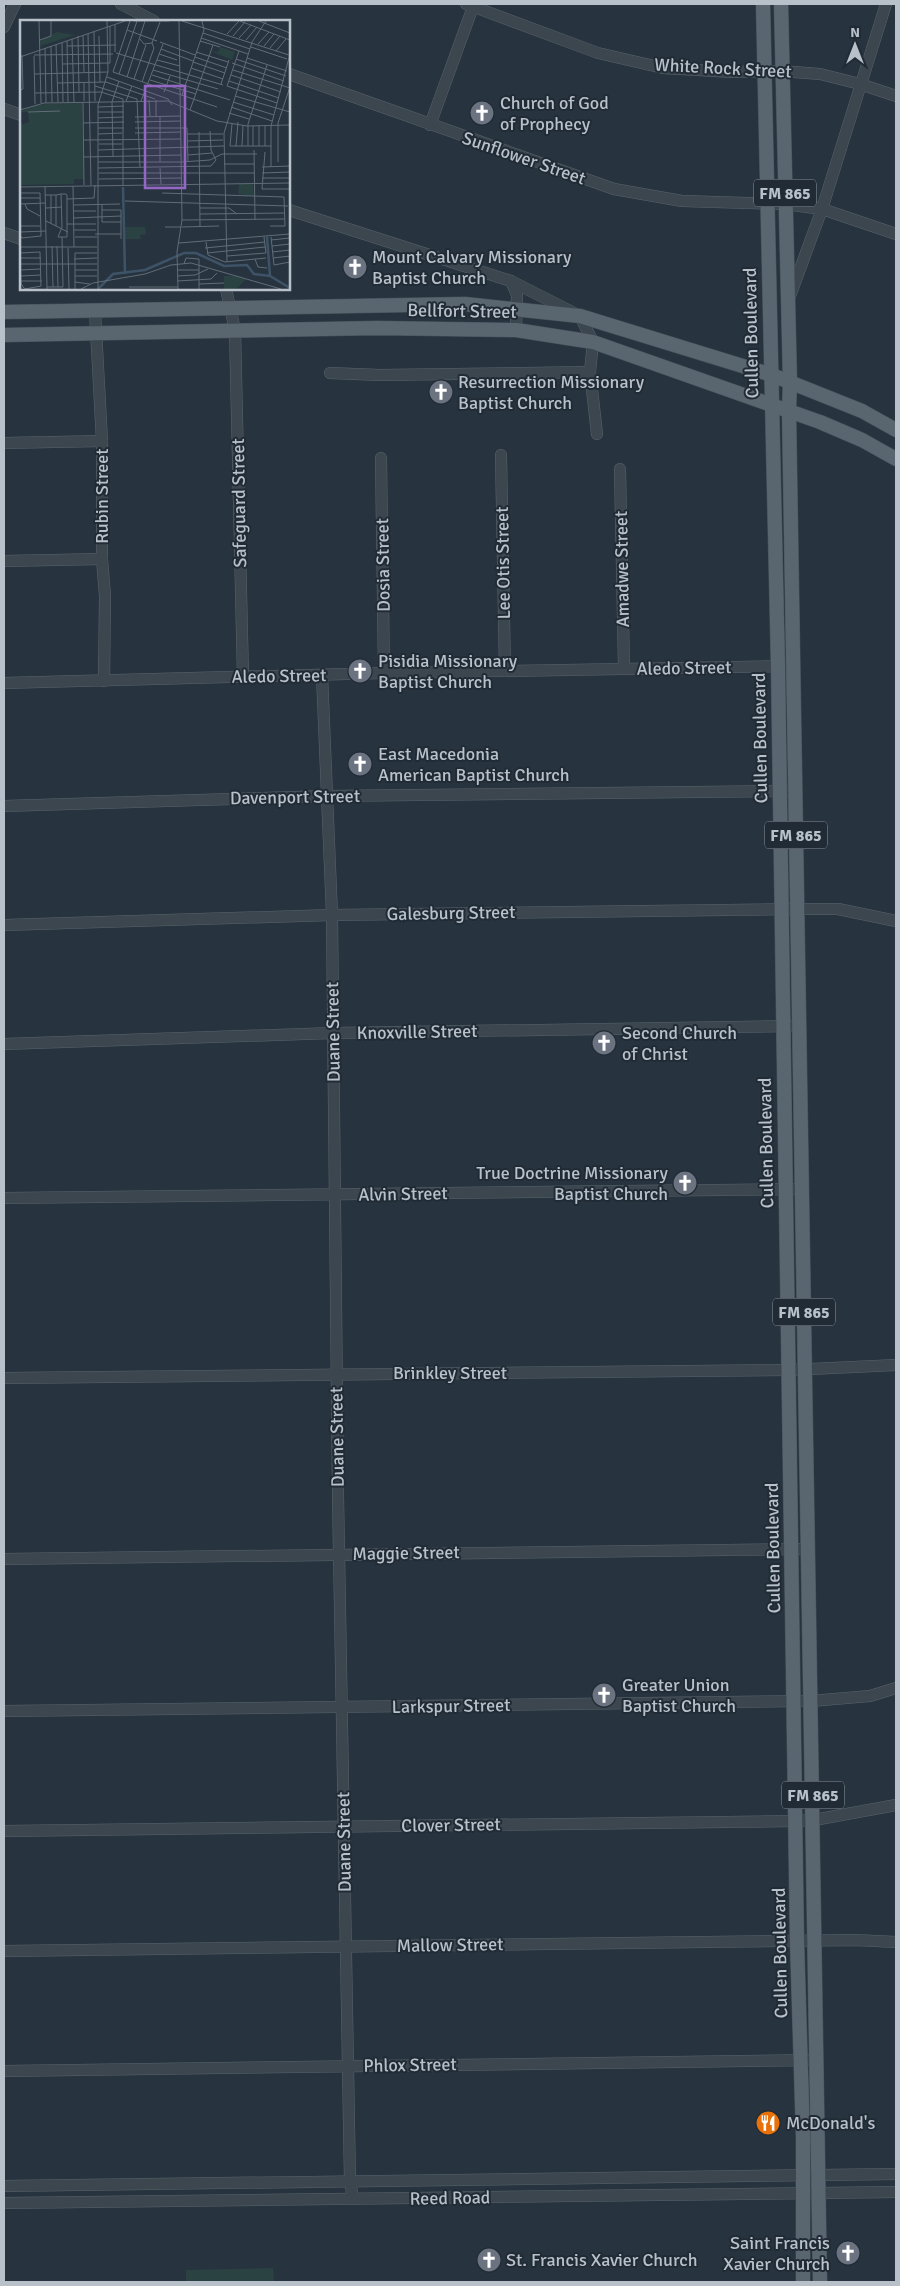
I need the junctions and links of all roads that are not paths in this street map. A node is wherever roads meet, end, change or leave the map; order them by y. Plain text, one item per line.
1 (15, 4) edge
2 (121, 4) edge
3 (763, 4) edge
4 (781, 4) edge
5 (886, 4) edge
6 (471, 5) edge
7 (152, 20) edge
8 (4, 27) edge
9 (781, 71) junction
10 (765, 72) junction
11 (290, 74) edge
12 (860, 84) junction
13 (896, 96) edge
14 (4, 109) edge
15 (20, 115) edge
16 (430, 125) junction
17 (768, 203) junction
18 (785, 204) junction
19 (822, 209) junction
20 (290, 210) edge
21 (4, 233) edge
22 (896, 234) edge
23 (20, 239) edge
24 (511, 281) junction
25 (226, 290) edge
26 (788, 303) junction
27 (376, 306) junction
28 (230, 307) junction
29 (517, 308) junction
30 (95, 311) junction
31 (4, 312) edge
32 (580, 316) junction
33 (377, 328) junction
34 (236, 330) junction
35 (516, 330) junction
36 (96, 333) junction
37 (4, 335) edge
38 (593, 342) junction
39 (590, 372) junction
40 (330, 373) dead end
41 (772, 375) junction
42 (790, 382) junction
43 (771, 405) junction
44 (789, 411) junction
45 (896, 430) edge
46 (597, 434) dead end
47 (102, 441) junction
48 (4, 443) edge
49 (501, 455) dead end
50 (381, 458) dead end
51 (896, 459) edge
52 (620, 469) dead end
53 (102, 559) junction
54 (4, 561) edge
55 (778, 666) junction
56 (794, 666) junction
57 (624, 668) junction
58 (504, 671) junction
59 (384, 673) junction
60 (322, 675) junction
61 (243, 677) junction
62 (104, 681) junction
63 (4, 682) edge
64 (780, 791) junction
65 (796, 791) junction
66 (326, 796) junction
67 (4, 806) edge
68 (782, 909) junction
69 (797, 909) junction
70 (332, 915) junction
71 (896, 921) edge
72 (4, 926) edge
73 (783, 1026) junction
74 (800, 1026) junction
75 (333, 1033) junction
76 (4, 1044) edge
77 (802, 1189) junction
78 (785, 1190) junction
79 (334, 1194) junction
80 (4, 1198) edge
81 (896, 1365) edge
82 (789, 1370) junction
83 (805, 1370) junction
84 (337, 1374) junction
85 (4, 1378) edge
86 (791, 1549) junction
87 (807, 1549) junction
88 (340, 1554) junction
89 (4, 1559) edge
90 (896, 1688) edge
91 (795, 1701) junction
92 (811, 1701) junction
93 (342, 1708) junction
94 (4, 1712) edge
95 (896, 1805) edge
96 (814, 1820) junction
97 (796, 1821) junction
98 (343, 1826) junction
99 (4, 1831) edge
100 (816, 1940) junction
101 (797, 1941) junction
102 (896, 1942) edge
103 (346, 1947) junction
104 (4, 1951) edge
105 (801, 2060) junction
106 (817, 2060) junction
107 (349, 2066) junction
108 (4, 2071) edge
109 (896, 2174) edge
110 (802, 2175) junction
111 (818, 2175) junction
112 (639, 2178) junction
113 (495, 2179) junction
114 (350, 2181) junction
115 (218, 2183) junction
116 (106, 2184) junction
117 (4, 2186) edge
118 (896, 2192) edge
119 (802, 2193) junction
120 (818, 2193) junction
121 (639, 2195) junction
122 (496, 2197) junction
123 (353, 2199) junction
124 (219, 2201) junction
125 (106, 2202) junction
126 (4, 2203) edge
127 (803, 2282) edge
128 (820, 2282) edge

1 - 8 street
2 - 7 street
3 - 10 main road, Cullen Boulevard / FM 865
4 - 9 main road, Cullen Boulevard / FM 865
5 - 12 street
6 - 10 street, White Rock Street
6 - 16 street
9 - 10 street, White Rock Street
9 - 12 street, White Rock Street
9 - 18 main road, Cullen Boulevard / FM 865
10 - 17 main road, Cullen Boulevard / FM 865
11 - 16 street, Sunflower Street
12 - 13 street, White Rock Street
12 - 19 street
14 - 15 street
16 - 17 street, Sunflower Street
17 - 18 street, Sunflower Street
17 - 41 main road, Cullen Boulevard / FM 865
18 - 19 street, Sunflower Street
18 - 26 main road, Cullen Boulevard / FM 865
19 - 22 street
19 - 26 street
20 - 24 street
21 - 23 street
24 - 29 street
24 - 32 street
25 - 28 street, Safeguard Street
26 - 42 main road, Cullen Boulevard / FM 865
27 - 28 main road, Bellfort Street
27 - 29 main road, Bellfort Street
27 - 33 main road
28 - 30 main road, Bellfort Street
28 - 34 street, Safeguard Street
29 - 32 main road, Bellfort Street
29 - 35 street
30 - 31 main road, Bellfort Street
30 - 36 street, Rubin Street
32 - 38 street
32 - 41 main road, Bellfort Street
33 - 34 main road, Bellfort Street
33 - 35 main road, Bellfort Street
34 - 36 main road, Bellfort Street
34 - 61 street, Safeguard Street
35 - 38 main road, Bellfort Street
36 - 37 main road, Bellfort Street
36 - 47 street, Rubin Street
38 - 39 street
38 - 43 main road, Bellfort Street
39 - 40 street
39 - 46 street
41 - 42 main road, Bellfort Street
41 - 43 main road, Cullen Boulevard / FM 865
42 - 44 main road, Cullen Boulevard / FM 865
42 - 45 main road, Bellfort Street
43 - 44 main road, Bellfort Street
43 - 55 main road, Cullen Boulevard / FM 865
44 - 51 main road, Bellfort Street
44 - 56 main road, Cullen Boulevard / FM 865
47 - 48 street
47 - 53 street, Rubin Street
49 - 58 street, Lee Otis Street
50 - 59 street, Dosia Street
52 - 57 street, Amadwe Street
53 - 54 street
53 - 62 street, Rubin Street
55 - 56 street, Aledo Street
55 - 57 street, Aledo Street
55 - 64 main road, Cullen Boulevard / FM 865
56 - 65 main road, Cullen Boulevard / FM 865
57 - 58 street, Aledo Street
58 - 59 street, Aledo Street
59 - 60 street, Aledo Street
60 - 61 street, Aledo Street
60 - 66 street, Duane Street
61 - 62 street, Aledo Street
62 - 63 street, Aledo Street
64 - 65 street, Davenport Street
64 - 66 street, Davenport Street
64 - 68 main road, Cullen Boulevard / FM 865
65 - 69 main road, Cullen Boulevard / FM 865
66 - 67 street, Davenport Street
66 - 70 street, Duane Street
68 - 69 street, Galesburg Street
68 - 70 street, Galesburg Street
68 - 73 main road, Cullen Boulevard / FM 865
69 - 71 street, Galesburg Street
69 - 74 main road, Cullen Boulevard / FM 865
70 - 72 street, Galesburg Street
70 - 75 street, Duane Street
73 - 74 street, Knoxville Street
73 - 75 street, Knoxville Street
73 - 78 main road, Cullen Boulevard / FM 865
74 - 77 main road, Cullen Boulevard / FM 865
75 - 76 street, Knoxville Street
75 - 79 street, Duane Street
77 - 78 street, Alvin Street
77 - 83 main road, Cullen Boulevard / FM 865
78 - 79 street, Alvin Street
78 - 82 main road, Cullen Boulevard / FM 865
79 - 80 street, Alvin Street
79 - 84 street, Duane Street
81 - 83 street, Brinkley Street
82 - 83 street, Brinkley Street
82 - 84 street, Brinkley Street
82 - 86 main road, Cullen Boulevard / FM 865
83 - 87 main road, Cullen Boulevard / FM 865
84 - 85 street, Brinkley Street
84 - 88 street, Duane Street
86 - 87 street, Maggie Street
86 - 88 street, Maggie Street
86 - 91 main road, Cullen Boulevard / FM 865
87 - 92 main road, Cullen Boulevard / FM 865
88 - 89 street, Maggie Street
88 - 93 street, Duane Street
90 - 92 street, Larkspur Street
91 - 92 street, Larkspur Street
91 - 93 street, Larkspur Street
91 - 97 main road, Cullen Boulevard / FM 865
92 - 96 main road, Cullen Boulevard / FM 865
93 - 94 street, Larkspur Street
93 - 98 street, Duane Street
95 - 96 street, Clover Street
96 - 97 street, Clover Street
96 - 100 main road, Cullen Boulevard / FM 865
97 - 98 street, Clover Street
97 - 101 main road, Cullen Boulevard / FM 865
98 - 99 street, Clover Street
98 - 103 street, Duane Street
100 - 101 street, Mallow Street
100 - 102 street, Mallow Street
100 - 106 main road, Cullen Boulevard / FM 865
101 - 103 street, Mallow Street
101 - 105 main road, Cullen Boulevard / FM 865
103 - 104 street, Mallow Street
103 - 107 street, Duane Street
105 - 106 street, Phlox Street
105 - 107 street, Phlox Street
105 - 110 main road, Cullen Boulevard / FM 865
106 - 111 main road, Cullen Boulevard / FM 865
107 - 108 street, Phlox Street
107 - 114 street, Duane Street
109 - 111 street, Reed Road
110 - 111 street, Reed Road
110 - 112 street, Reed Road
110 - 119 main road, Cullen Boulevard / FM 865
111 - 120 main road, Cullen Boulevard / FM 865
112 - 113 street, Reed Road
112 - 121 street
113 - 114 street, Reed Road
113 - 122 street
114 - 115 street, Reed Road
114 - 123 street, Duane Street
115 - 116 street, Reed Road
115 - 124 street
116 - 117 street, Reed Road
116 - 125 street
118 - 120 street, Reed Road
119 - 120 street, Reed Road
119 - 121 street, Reed Road
119 - 127 main road, Cullen Boulevard / FM 865
120 - 128 main road, Cullen Boulevard / FM 865
121 - 122 street, Reed Road
122 - 123 street, Reed Road
123 - 124 street, Reed Road
124 - 125 street, Reed Road
125 - 126 street, Reed Road

